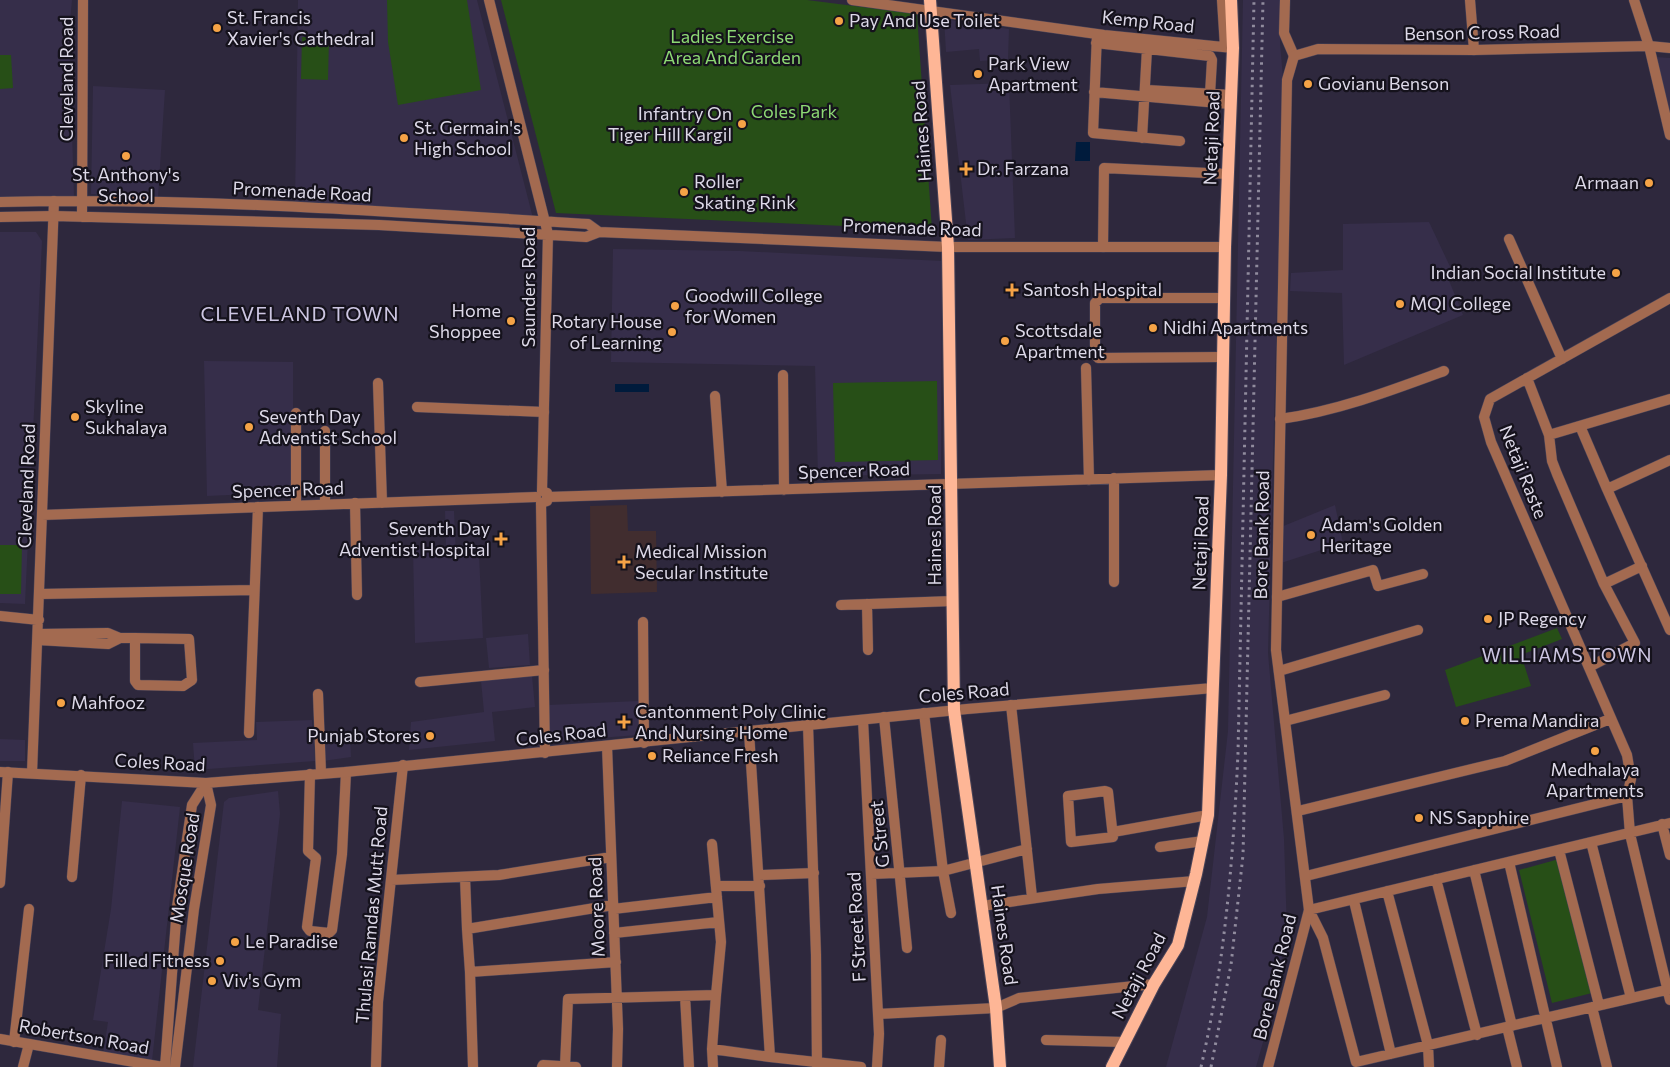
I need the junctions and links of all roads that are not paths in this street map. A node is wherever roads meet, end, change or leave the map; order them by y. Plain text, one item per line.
1 (83, 0) edge
2 (489, 0) edge
3 (852, 0) edge
4 (1222, 0) edge
5 (1231, 0) edge
6 (1285, 0) edge
7 (1470, 0) edge
8 (1634, 0) edge
9 (930, 5) edge
10 (1097, 38) junction
11 (1649, 46) junction
12 (1229, 47) junction
13 (1670, 48) edge
14 (1147, 49) junction
15 (1474, 50) junction
16 (1294, 56) junction
17 (1094, 90) junction
18 (1145, 93) junction
19 (1210, 94) junction
20 (1231, 100) junction
21 (1670, 135) edge
22 (1142, 138) junction
23 (1180, 141) dead end
24 (1228, 174) junction
25 (82, 200) junction
26 (54, 201) junction
27 (0, 202) edge
28 (290, 207) junction
29 (397, 214) junction
30 (54, 216) junction
31 (0, 217) edge
32 (82, 217) junction
33 (545, 221) junction
34 (290, 223) junction
35 (395, 226) junction
36 (599, 232) junction
37 (548, 234) junction
38 (1510, 238) dead end
39 (948, 247) junction
40 (1103, 247) junction
41 (1225, 247) junction
42 (1224, 298) junction
43 (1670, 298) edge
44 (1222, 357) junction
45 (1562, 359) junction
46 (1086, 368) dead end
47 (1444, 371) dead end
48 (783, 375) dead end
49 (1527, 378) junction
50 (378, 383) dead end
51 (715, 396) dead end
52 (1670, 399) edge
53 (417, 407) dead end
54 (544, 412) junction
55 (296, 413) dead end
56 (1280, 419) junction
57 (1580, 426) junction
58 (325, 431) dead end
59 (1549, 436) junction
60 (1670, 460) edge
61 (1221, 475) junction
62 (1114, 478) junction
63 (1089, 480) junction
64 (952, 485) junction
65 (1607, 489) junction
66 (784, 490) junction
67 (722, 492) junction
68 (542, 497) junction
69 (355, 503) junction
70 (382, 503) junction
71 (325, 504) junction
72 (296, 505) junction
73 (258, 507) junction
74 (42, 515) junction
75 (1642, 566) junction
76 (1423, 574) dead end
77 (1114, 582) dead end
78 (1604, 584) junction
79 (254, 590) junction
80 (40, 594) junction
81 (357, 595) dead end
82 (1276, 598) junction
83 (953, 601) junction
84 (866, 604) junction
85 (841, 605) dead end
86 (0, 616) edge
87 (39, 620) junction
88 (643, 622) dead end
89 (1418, 630) dead end
90 (1670, 630) edge
91 (38, 637) junction
92 (135, 638) junction
93 (868, 650) dead end
94 (1589, 667) junction
95 (544, 670) junction
96 (1279, 671) junction
97 (420, 682) dead end
98 (1213, 688) junction
99 (318, 694) dead end
100 (1385, 695) dead end
101 (1011, 705) junction
102 (954, 710) junction
103 (924, 713) junction
104 (884, 718) junction
105 (1610, 719) junction
106 (863, 720) junction
107 (1286, 721) junction
108 (808, 726) junction
109 (749, 732) junction
110 (249, 733) dead end
111 (644, 743) junction
112 (607, 746) junction
113 (545, 753) junction
114 (403, 765) junction
115 (4, 772) edge
116 (346, 772) junction
117 (32, 773) junction
118 (321, 773) junction
119 (310, 774) junction
120 (81, 775) junction
121 (206, 783) junction
122 (1627, 796) junction
123 (1298, 812) junction
124 (1208, 815) junction
125 (1666, 823) edge
126 (1113, 832) junction
127 (1630, 834) junction
128 (1203, 841) junction
129 (1591, 842) junction
130 (712, 844) dead end
131 (1160, 847) dead end
132 (1027, 849) junction
133 (1559, 850) junction
134 (1670, 855) edge
135 (612, 857) junction
136 (1509, 862) junction
137 (976, 864) junction
138 (1474, 870) junction
139 (943, 871) junction
140 (814, 873) junction
141 (871, 874) junction
142 (900, 874) junction
143 (759, 875) junction
144 (1306, 876) junction
145 (72, 877) dead end
146 (466, 877) junction
147 (1436, 879) junction
148 (391, 880) junction
149 (1195, 881) junction
150 (0, 883) edge
151 (718, 886) junction
152 (760, 886) junction
153 (1387, 891) junction
154 (717, 897) junction
155 (1032, 897) junction
156 (1354, 901) junction
157 (982, 906) junction
158 (613, 907) junction
159 (29, 909) dead end
160 (1309, 910) junction
161 (951, 913) dead end
162 (719, 922) junction
163 (467, 929) junction
164 (614, 934) junction
165 (907, 948) dead end
166 (616, 962) junction
167 (470, 972) junction
168 (1154, 984) junction
169 (1669, 993) edge
170 (716, 995) junction
171 (685, 996) junction
172 (617, 998) junction
173 (1631, 998) junction
174 (1595, 1006) junction
175 (996, 1008) junction
176 (878, 1014) junction
177 (1546, 1018) junction
178 (1510, 1026) junction
179 (1477, 1035) junction
180 (0, 1039) edge
181 (941, 1040) dead end
182 (1046, 1040) dead end
183 (14, 1042) junction
184 (1124, 1042) junction
185 (29, 1044) junction
186 (1428, 1045) junction
187 (712, 1049) junction
188 (1391, 1054) junction
189 (770, 1057) junction
190 (817, 1065) edge
191 (23, 1067) edge
192 (164, 1067) edge
193 (175, 1067) edge
194 (376, 1067) edge
195 (473, 1067) edge
196 (542, 1067) edge
197 (571, 1067) edge
198 (618, 1067) edge
199 (689, 1067) edge
200 (714, 1067) edge
201 (861, 1067) edge
202 (877, 1067) edge
203 (939, 1067) edge
204 (1000, 1067) edge
205 (1112, 1067) edge
206 (1268, 1067) edge
207 (1429, 1067) edge
208 (1517, 1067) edge
209 (1557, 1067) edge
210 (1607, 1067) edge

1 - 25 street, Cleveland Road
2 - 33 street, Saunders Road
3 - 9 street, Kemp Road
4 - 12 street
5 - 12 main road, Netaji Road
6 - 16 street
7 - 15 street
8 - 11 street
9 - 10 street, Kemp Road
9 - 39 main road, Haines Road
10 - 12 street, Kemp Road
10 - 14 street
10 - 17 street
11 - 13 street, Benson Cross Road
11 - 15 street, Benson Cross Road
11 - 21 street
12 - 20 main road, Netaji Road
14 - 18 street
14 - 19 street
15 - 16 street, Benson Cross Road
16 - 56 street, Bore Bank Road
17 - 18 street
17 - 22 street
18 - 19 street
18 - 20 street
18 - 22 street
19 - 20 street
20 - 24 main road, Netaji Road
22 - 23 street
24 - 40 street
24 - 41 main road, Netaji Road
25 - 26 street, Promenade Road
25 - 28 street, Promenade Road
25 - 32 street, Cleveland Road
26 - 27 street, Promenade Road
26 - 30 street, Cleveland Road
28 - 29 street, Promenade Road
28 - 34 street
29 - 33 street, Promenade Road
29 - 35 street
30 - 31 street, Promenade Road
30 - 32 street, Promenade Road
30 - 74 street, Cleveland Road
32 - 34 street, Promenade Road
33 - 36 street, Promenade Road
33 - 37 street, Saunders Road
34 - 35 street, Promenade Road
35 - 37 street, Promenade Road
36 - 37 street, Promenade Road
36 - 39 street, Promenade Road
37 - 54 street, Saunders Road
38 - 45 street
39 - 40 street, Promenade Road
39 - 64 main road, Haines Road
40 - 41 street, Promenade Road
41 - 42 main road, Netaji Road
42 - 44 main road, Netaji Road
42 - 44 street
43 - 45 street, Netaji Raste
44 - 61 main road, Netaji Road
45 - 49 street, Netaji Raste
46 - 63 street
47 - 56 street
48 - 66 street
49 - 59 street
49 - 94 street, Netaji Raste
50 - 70 street
51 - 67 street
52 - 57 street
53 - 54 street
54 - 68 street, Saunders Road
55 - 72 street
56 - 82 street, Bore Bank Road
57 - 59 street
57 - 65 street
58 - 71 street
59 - 78 street
60 - 65 street
61 - 62 street, Spencer Road
61 - 98 main road, Netaji Road
62 - 63 street, Spencer Road
62 - 77 street
63 - 64 street, Spencer Road
64 - 66 street, Spencer Road
64 - 83 main road, Haines Road
65 - 75 street
66 - 67 street, Spencer Road
67 - 68 street, Spencer Road
68 - 70 street, Spencer Road
68 - 95 street, Saunders Road
69 - 70 street, Spencer Road
69 - 71 street, Spencer Road
69 - 81 street
71 - 72 street, Spencer Road
72 - 73 street, Spencer Road
73 - 74 street, Spencer Road
73 - 79 street
74 - 80 street, Cleveland Road
75 - 78 street
75 - 90 street
76 - 82 street
78 - 94 street
79 - 80 street
79 - 110 street
80 - 87 street, Cleveland Road
82 - 96 street, Bore Bank Road
83 - 84 street
83 - 102 main road, Haines Road
84 - 85 street
84 - 93 street
86 - 87 street
87 - 91 street, Cleveland Road
88 - 111 street
89 - 96 street
91 - 92 street
91 - 117 street, Cleveland Road
92 - 92 street
94 - 105 street, Netaji Raste
95 - 97 street
95 - 113 street, Saunders Road
96 - 107 street, Bore Bank Road
98 - 101 street, Coles Road
98 - 124 main road, Netaji Road
99 - 118 street
100 - 107 street
101 - 102 street, Coles Road
101 - 132 street
102 - 103 street, Coles Road
102 - 137 main road, Haines Road
103 - 104 street, Coles Road
103 - 139 street
104 - 106 street, Coles Road
104 - 142 street, G Street
105 - 122 street, Netaji Raste
105 - 123 street
106 - 108 street, Coles Road
106 - 141 street, F Street Road
107 - 123 street, Bore Bank Road
108 - 109 street, Coles Road
108 - 140 street
109 - 111 street, Coles Road
109 - 143 street
111 - 112 street, Coles Road
112 - 113 street, Coles Road
112 - 135 street, Moore Road
113 - 114 street, Coles Road
114 - 116 street, Coles Road
114 - 148 street, Thulasi Ramdas Mutt Road
115 - 117 street, Coles Road
115 - 150 street
116 - 118 street, Coles Road
116 - 119 street
117 - 120 street, Coles Road
118 - 119 street, Coles Road
119 - 121 street, Coles Road
120 - 121 street, Coles Road
120 - 145 street
121 - 192 street, Mosque Road
121 - 193 street, Mosque Road
122 - 127 street, Netaji Raste
122 - 144 street
123 - 144 street, Bore Bank Road
124 - 126 street
124 - 128 main road, Netaji Road
125 - 127 street
125 - 134 street
126 - 126 street
127 - 129 street
127 - 169 street, Netaji Raste
128 - 131 street
128 - 149 main road, Netaji Road
129 - 133 street
129 - 173 street
130 - 151 street
132 - 137 street
132 - 155 street
133 - 136 street
133 - 174 street
135 - 146 street
135 - 158 street, Moore Road
136 - 138 street
136 - 177 street
137 - 139 street
137 - 157 main road, Haines Road
138 - 147 street
138 - 178 street
139 - 142 street
139 - 161 street
140 - 143 street
140 - 190 street
141 - 142 street
141 - 176 street, F Street Road
142 - 165 street, G Street
143 - 152 street
144 - 160 street, Bore Bank Road
146 - 148 street
146 - 163 street
147 - 153 street
147 - 179 street
148 - 194 street, Thulasi Ramdas Mutt Road
149 - 155 street
149 - 168 main road, Netaji Road
151 - 152 street
151 - 154 street
152 - 189 street
153 - 156 street
153 - 186 street
154 - 158 street
154 - 162 street
155 - 157 street
156 - 160 street
156 - 188 street
157 - 175 main road, Haines Road
158 - 163 street
158 - 164 street, Moore Road
159 - 183 street
160 - 188 street
160 - 206 street, Bore Bank Road
162 - 164 street
162 - 170 street
163 - 167 street
164 - 166 street, Moore Road
166 - 167 street
166 - 172 street, Moore Road
167 - 195 street
168 - 175 street
168 - 184 main road, Netaji Road
169 - 173 street
170 - 171 street
170 - 187 street
171 - 172 street
171 - 199 street
172 - 197 street
172 - 198 street, Moore Road
173 - 174 street
174 - 177 street
174 - 210 street
175 - 176 street
175 - 204 main road, Haines Road
176 - 202 street, F Street Road
177 - 178 street
177 - 209 street
178 - 179 street
178 - 208 street
179 - 186 street
180 - 183 street, Robertson Road
181 - 203 street
182 - 184 street
183 - 185 street, Robertson Road
184 - 205 main road, Netaji Road
185 - 191 street
185 - 192 street, Robertson Road
186 - 188 street
186 - 207 street
187 - 189 street
187 - 200 street
189 - 190 street
190 - 201 street
196 - 197 street

